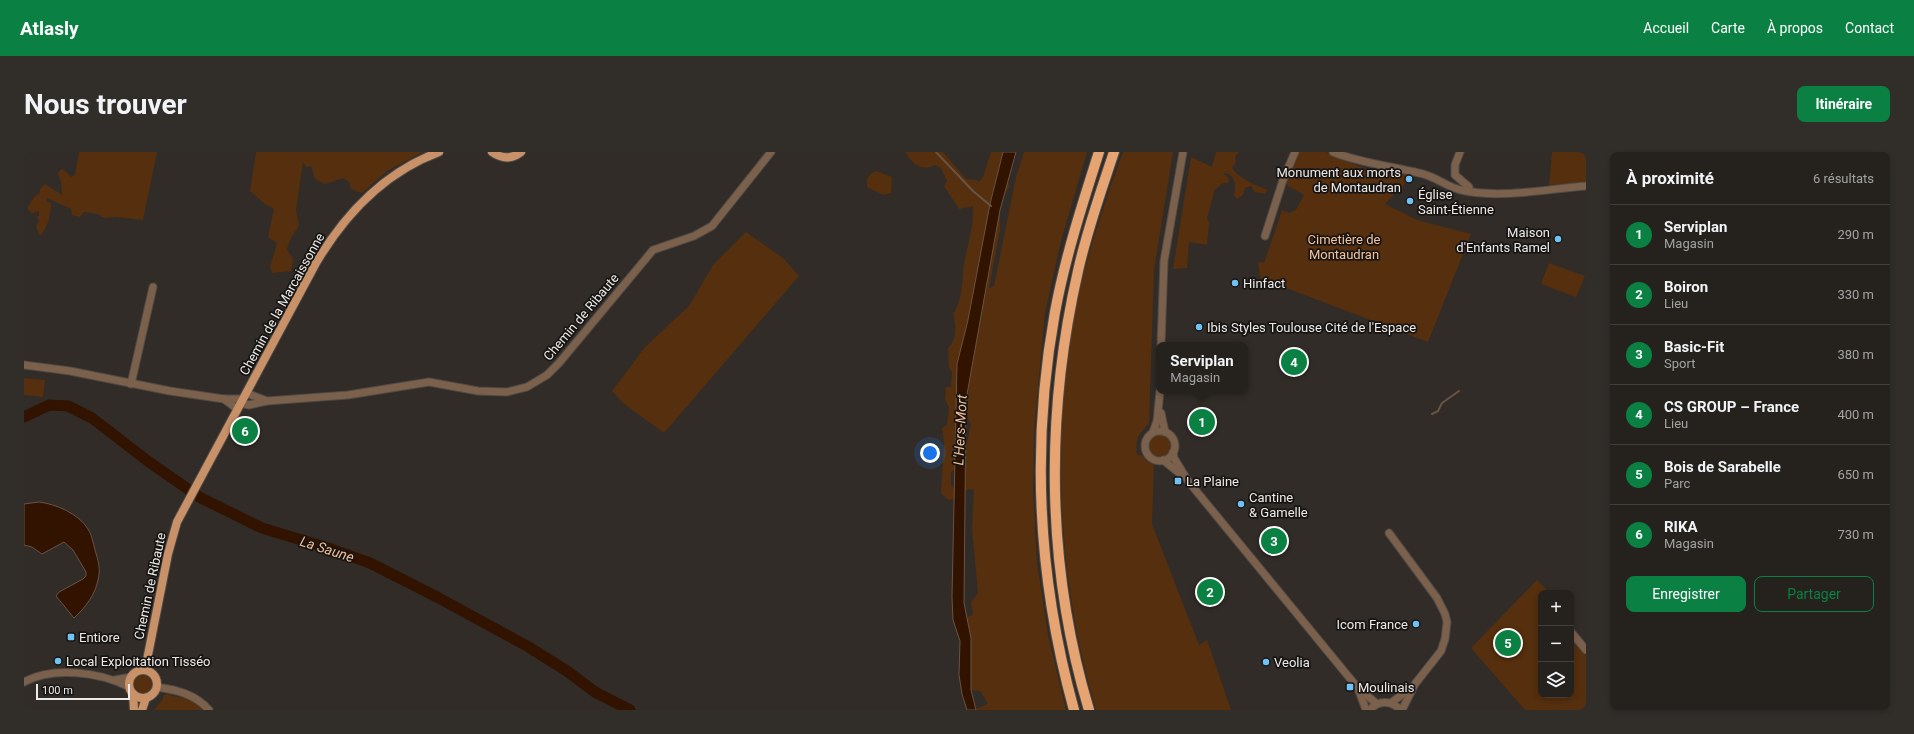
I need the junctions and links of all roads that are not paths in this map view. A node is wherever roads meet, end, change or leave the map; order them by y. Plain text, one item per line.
1 (439, 152) edge
2 (492, 152) edge
3 (521, 152) edge
4 (771, 152) edge
5 (1098, 152) edge
6 (1114, 152) edge
7 (1183, 152) edge
8 (1295, 152) edge
9 (1333, 152) edge
10 (1460, 152) edge
11 (1586, 186) edge
12 (1577, 187) junction
13 (1470, 191) junction
14 (1586, 192) edge
15 (1265, 236) dead end
16 (153, 288) dead end
17 (1161, 342) edge
18 (24, 365) edge
19 (131, 384) junction
20 (1160, 394) edge
21 (224, 399) junction
22 (242, 401) junction
23 (267, 401) junction
24 (1160, 405) junction
25 (1153, 432) junction
26 (1165, 432) junction
27 (1173, 452) junction
28 (1162, 460) junction
29 (1188, 481) junction
30 (1389, 533) dead end
31 (1574, 636) edge
32 (1586, 650) edge
33 (145, 670) junction
34 (131, 677) junction
35 (115, 680) junction
36 (24, 682) edge
37 (1415, 684) junction
38 (157, 687) junction
39 (1358, 688) junction
40 (131, 691) junction
41 (146, 698) junction
42 (1391, 703) junction
43 (1377, 704) junction
44 (134, 710) edge
45 (142, 710) edge
46 (209, 710) edge
47 (1074, 710) edge
48 (1089, 710) edge
49 (1366, 710) edge
50 (1370, 710) edge
51 (1401, 710) edge

1 - 22 main road, Chemin de la Marcaissonne
2 - 3 main road
4 - 23 street, Chemin de Ribaute
5 - 47 highway
6 - 48 highway
7 - 17 street
8 - 15 street
9 - 13 street
10 - 13 street
11 - 12 street
12 - 13 street
12 - 14 street
16 - 19 street
18 - 19 street
19 - 21 street
20 - 24 street
21 - 22 street
21 - 22 street
22 - 23 street, Chemin de Ribaute
22 - 23 street, Chemin de Ribaute
22 - 33 main road, Chemin de Ribaute
24 - 25 street
24 - 26 street
25 - 26 street
25 - 28 street
26 - 27 street
27 - 28 street
27 - 29 street
28 - 29 street
29 - 39 street
30 - 37 street
31 - 32 street
33 - 34 main road
33 - 38 main road
34 - 35 street
34 - 40 main road
35 - 36 street
35 - 40 street
37 - 42 street
37 - 51 street
38 - 41 main road
38 - 46 street
39 - 43 street
39 - 49 street
40 - 41 main road
40 - 44 main road
41 - 45 main road
42 - 43 street
42 - 51 street
43 - 50 street

